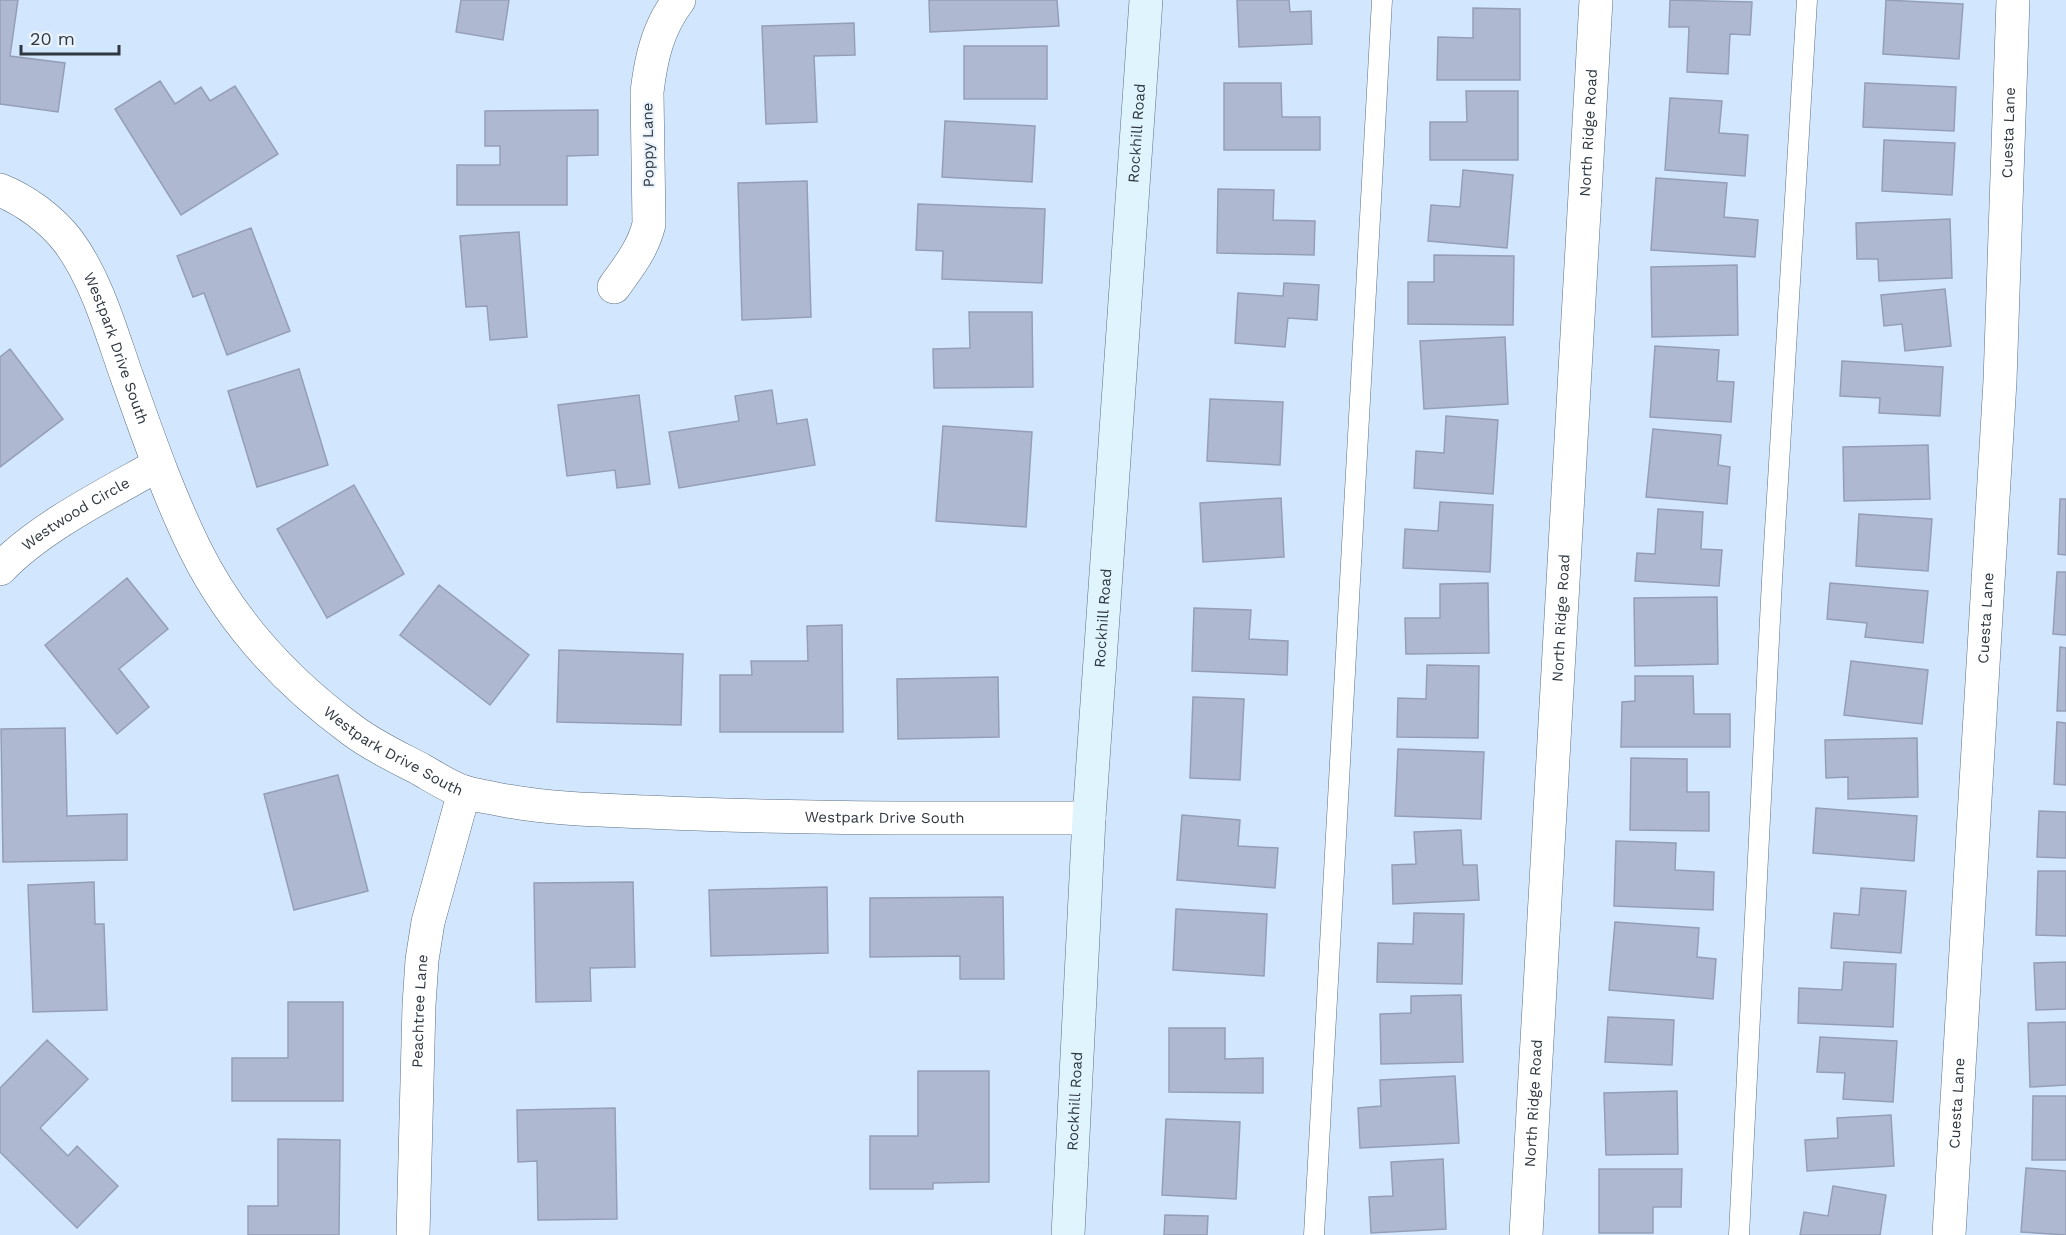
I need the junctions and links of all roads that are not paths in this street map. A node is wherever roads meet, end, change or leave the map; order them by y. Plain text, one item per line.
1 (679, 0) edge
2 (1146, 0) edge
3 (1382, 0) edge
4 (1596, 0) edge
5 (1807, 0) edge
6 (2013, 0) edge
7 (0, 190) edge
8 (614, 286) dead end
9 (158, 465) junction
10 (0, 569) edge
11 (464, 792) junction
12 (1089, 818) junction
13 (413, 1235) edge
14 (1068, 1235) edge
15 (1314, 1235) edge
16 (1526, 1235) edge
17 (1739, 1235) edge
18 (1949, 1235) edge

1 - 8 street, Poppy Lane
2 - 12 street, Rockhill Road
3 - 15 lane
4 - 16 street, North Ridge Road
5 - 17 lane
6 - 18 street, Cuesta Lane
7 - 9 street, Westpark Drive South
9 - 10 street, Westwood Circle
9 - 11 street, Westpark Drive South
11 - 12 street, Westpark Drive South
11 - 13 street, Peachtree Lane
12 - 14 street, Rockhill Road

